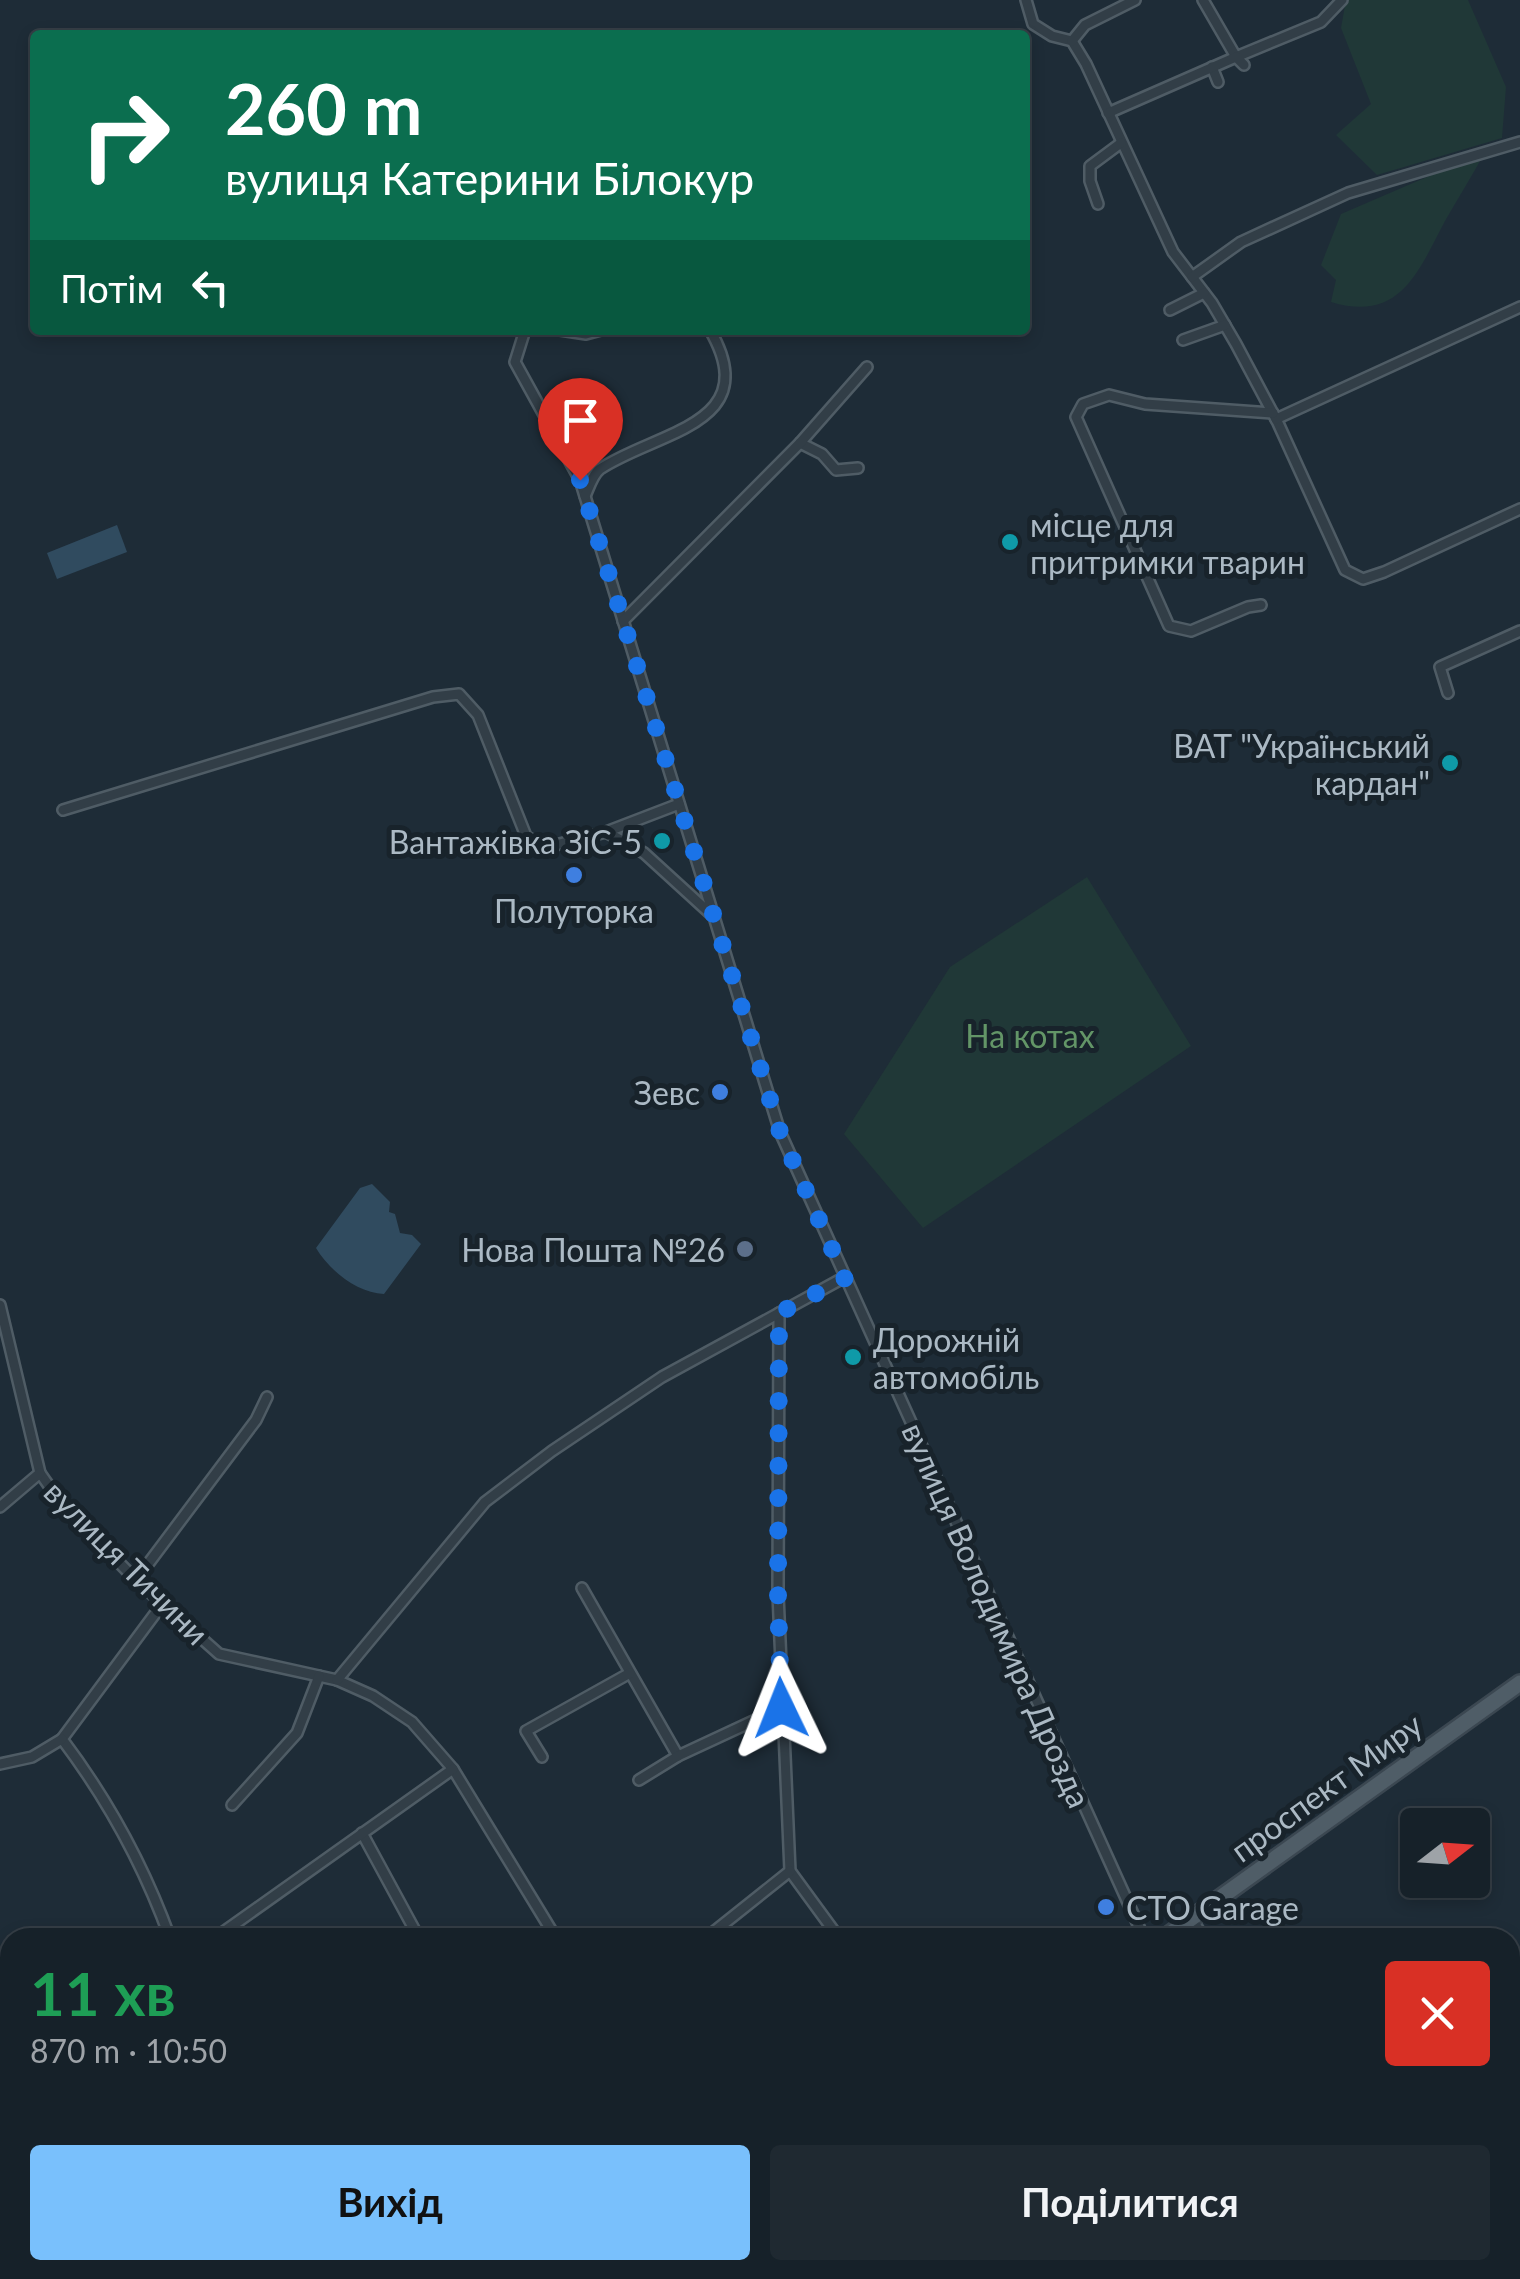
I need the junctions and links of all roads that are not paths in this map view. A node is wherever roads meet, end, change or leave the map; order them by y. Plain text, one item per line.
1 (1026, 0) edge
2 (1135, 0) edge
3 (1203, 0) edge
4 (1342, 0) edge
5 (1072, 41) junction
6 (1236, 57) junction
7 (1244, 66) dead end
8 (1212, 67) junction
9 (1218, 82) dead end
10 (1108, 114) junction
11 (1520, 142) edge
12 (1121, 143) junction
13 (1098, 204) dead end
14 (1192, 277) junction
15 (1204, 293) junction
16 (1520, 307) edge
17 (1170, 310) dead end
18 (1225, 325) junction
19 (523, 335) edge
20 (713, 335) edge
21 (1183, 340) dead end
22 (867, 367) dead end
23 (1274, 416) junction
24 (800, 443) junction
25 (572, 467) junction
26 (858, 468) dead end
27 (596, 471) junction
28 (584, 496) junction
29 (1520, 508) edge
30 (1262, 605) dead end
31 (623, 621) junction
32 (1520, 631) edge
33 (1448, 693) dead end
34 (679, 804) junction
35 (63, 810) dead end
36 (606, 832) junction
37 (714, 917) junction
38 (845, 1278) junction
39 (0, 1305) edge
40 (779, 1313) junction
41 (266, 1397) dead end
42 (40, 1473) junction
43 (0, 1506) edge
44 (136, 1580) junction
45 (582, 1588) dead end
46 (163, 1604) junction
47 (630, 1673) junction
48 (319, 1676) junction
49 (337, 1680) junction
50 (1520, 1683) edge
51 (781, 1708) junction
52 (62, 1739) junction
53 (678, 1756) junction
54 (542, 1757) dead end
55 (0, 1764) edge
56 (453, 1768) junction
57 (640, 1780) dead end
58 (232, 1806) dead end
59 (362, 1833) junction
60 (790, 1871) junction
61 (1191, 1918) junction
62 (166, 1928) edge
63 (229, 1928) edge
64 (414, 1928) edge
65 (550, 1928) edge
66 (719, 1928) edge
67 (832, 1928) edge
68 (1139, 1928) edge
69 (1178, 1928) edge
70 (1198, 1928) edge

1 - 5 street
2 - 5 street
3 - 6 street
4 - 6 street
5 - 10 street
6 - 7 street
6 - 8 street
8 - 9 street
8 - 10 street
10 - 12 street
11 - 14 street
12 - 13 street
12 - 14 street
14 - 15 street
15 - 17 street
15 - 18 street
16 - 23 street
18 - 21 street
18 - 23 street
19 - 25 street, вулиця Володимира Дрозда
20 - 27 street
22 - 24 street
23 - 29 street
23 - 30 street
24 - 26 street
24 - 31 street
25 - 27 street
25 - 28 street, вулиця Володимира Дрозда
27 - 28 street
28 - 31 street, вулиця Володимира Дрозда
31 - 34 street, вулиця Володимира Дрозда
32 - 33 street
34 - 36 street
34 - 37 street, вулиця Володимира Дрозда
35 - 36 street
36 - 37 street
37 - 38 street, вулиця Володимира Дрозда
38 - 40 street
38 - 68 street, вулиця Володимира Дрозда
39 - 42 street, вулиця Тичини
40 - 49 street
40 - 51 street
41 - 44 street
42 - 43 street
42 - 44 street, вулиця Тичини
44 - 46 street, вулиця Тичини
45 - 47 street
46 - 48 street, вулиця Тичини
46 - 52 street
47 - 53 street
47 - 54 street
48 - 49 street, вулиця Тичини
48 - 58 street
49 - 56 street, вулиця Тичини
50 - 61 main road, проспект Миру
51 - 53 street
51 - 60 street
52 - 55 street
52 - 62 street
53 - 57 street
56 - 59 street
56 - 65 street, вулиця Тичини
59 - 63 street
59 - 64 street
60 - 66 street
60 - 67 street
61 - 69 main road, проспект Миру
61 - 70 street

